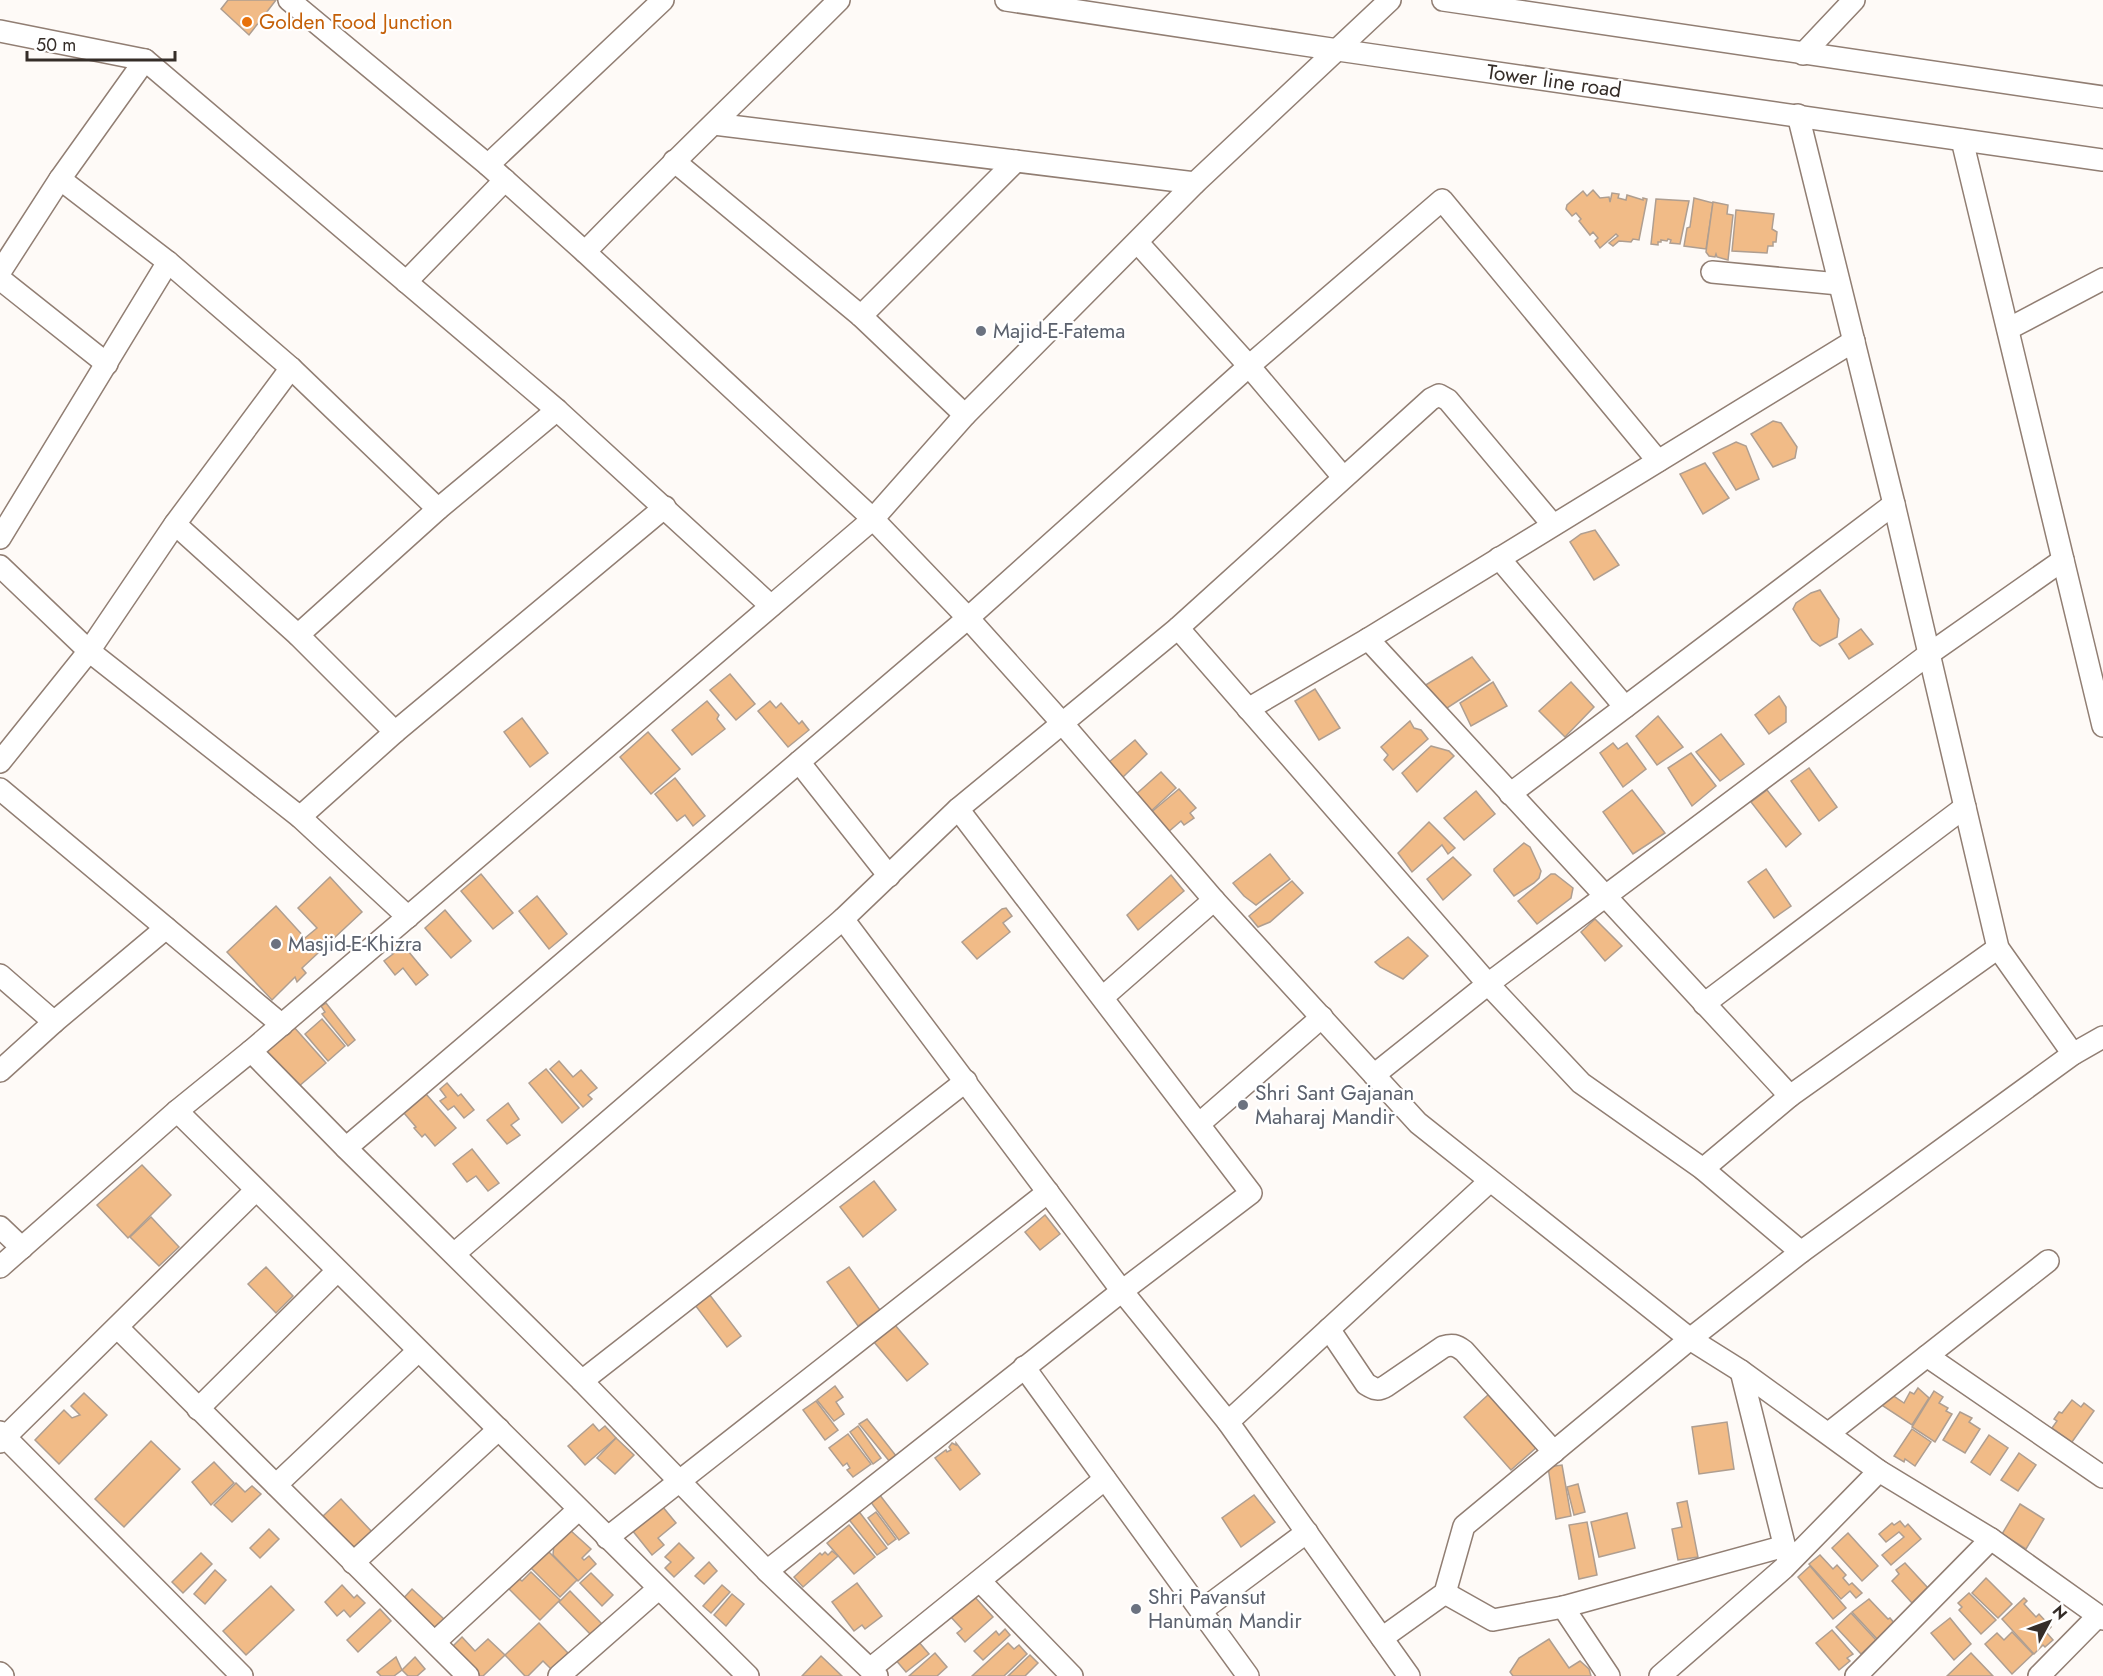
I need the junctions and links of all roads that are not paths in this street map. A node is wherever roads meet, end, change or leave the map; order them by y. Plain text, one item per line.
1 (289, 0) edge
2 (663, 0) edge
3 (839, 0) edge
4 (1006, 0) edge
5 (1390, 0) edge
6 (1443, 0) edge
7 (1854, 0) edge
8 (0, 31) edge
9 (1338, 50) junction
10 (1803, 54) junction
11 (145, 60) junction
12 (2103, 97) edge
13 (1798, 115) junction
14 (714, 124) junction
15 (1962, 140) junction
16 (2103, 160) edge
17 (674, 161) junction
18 (1016, 161) junction
19 (488, 165) junction
20 (60, 179) junction
21 (505, 180) junction
22 (1195, 183) junction
23 (1138, 243) junction
24 (585, 252) junction
25 (168, 262) junction
26 (0, 272) edge
27 (1712, 272) dead end
28 (0, 279) edge
29 (2103, 279) edge
30 (406, 282) junction
31 (1839, 284) junction
32 (861, 316) junction
33 (2008, 329) junction
34 (1854, 341) junction
35 (107, 364) junction
36 (1249, 366) junction
37 (291, 368) junction
38 (557, 410) junction
39 (965, 415) junction
40 (1658, 461) junction
41 (1343, 477) junction
42 (1894, 504) junction
43 (665, 507) junction
44 (438, 509) junction
45 (873, 519) junction
46 (175, 524) junction
47 (1553, 525) junction
48 (0, 538) edge
49 (1498, 558) junction
50 (2063, 560) junction
51 (0, 566) edge
52 (771, 606) junction
53 (968, 618) junction
54 (1178, 628) junction
55 (298, 635) junction
56 (1368, 639) junction
57 (89, 651) junction
58 (1929, 654) junction
59 (1625, 707) junction
60 (1248, 709) junction
61 (1062, 723) junction
62 (2103, 726) edge
63 (394, 732) junction
64 (0, 762) edge
65 (799, 762) junction
66 (0, 789) edge
67 (1510, 794) junction
68 (1965, 807) junction
69 (958, 809) junction
70 (300, 817) junction
71 (889, 876) junction
72 (1605, 897) junction
73 (1214, 900) junction
74 (408, 917) junction
75 (843, 920) junction
76 (166, 928) junction
77 (1998, 948) junction
78 (0, 975) edge
79 (1488, 984) junction
80 (1103, 997) junction
81 (1704, 1004) junction
82 (1322, 1017) junction
83 (54, 1022) junction
84 (282, 1025) junction
85 (2103, 1037) edge
86 (251, 1051) junction
87 (2073, 1054) junction
88 (0, 1071) edge
89 (1374, 1075) junction
90 (966, 1081) junction
91 (1790, 1096) junction
92 (177, 1112) junction
93 (1199, 1124) junction
94 (346, 1148) junction
95 (1703, 1168) junction
96 (1490, 1181) junction
97 (256, 1190) junction
98 (1048, 1192) junction
99 (0, 1227) edge
100 (22, 1248) junction
101 (1801, 1252) junction
102 (454, 1254) junction
103 (2048, 1260) dead end
104 (0, 1268) edge
105 (337, 1271) junction
106 (1122, 1291) junction
107 (118, 1328) junction
108 (1329, 1329) junction
109 (1690, 1339) junction
110 (418, 1351) junction
111 (1927, 1356) junction
112 (1024, 1367) junction
113 (1741, 1371) junction
114 (582, 1382) junction
115 (198, 1409) junction
116 (1228, 1422) junction
117 (499, 1429) junction
118 (1829, 1433) junction
119 (2, 1437) edge
120 (1554, 1452) junction
121 (1879, 1471) junction
122 (2103, 1477) edge
123 (1105, 1479) junction
124 (680, 1480) junction
125 (276, 1485) junction
126 (578, 1510) junction
127 (1307, 1533) junction
128 (607, 1538) junction
129 (1991, 1539) junction
130 (1787, 1555) junction
131 (353, 1563) junction
132 (767, 1571) junction
133 (980, 1581) junction
134 (658, 1588) junction
135 (1445, 1593) junction
136 (1563, 1607) junction
137 (1201, 1611) junction
138 (2101, 1617) edge
139 (1382, 1638) junction
140 (435, 1642) junction
141 (873, 1672) edge
142 (0, 1673) edge
143 (3, 1676) edge
144 (242, 1676) edge
145 (468, 1676) edge
146 (560, 1676) edge
147 (748, 1676) edge
148 (1072, 1676) edge
149 (1248, 1676) edge
150 (1409, 1676) edge
151 (1609, 1676) edge
152 (1660, 1676) edge
153 (1856, 1676) edge
154 (2039, 1676) edge

1 - 19 street
2 - 19 street
3 - 14 street
4 - 9 street, Tower line road
5 - 9 street
6 - 10 street
7 - 10 street
8 - 11 street
9 - 13 street, Tower line road
9 - 22 street
10 - 12 street
11 - 20 street
11 - 30 street
13 - 15 street, Tower line road
13 - 31 street
14 - 17 street
14 - 18 street
15 - 16 street, Tower line road
15 - 33 street
17 - 24 street
17 - 32 street
18 - 22 street
18 - 32 street
19 - 21 street
20 - 25 street
20 - 26 street
21 - 24 street
21 - 30 street
22 - 23 street
23 - 36 street
23 - 39 street
24 - 45 street
25 - 35 street
25 - 37 street
27 - 31 street
28 - 35 street
29 - 33 street
30 - 38 street
31 - 34 street
32 - 39 street
33 - 50 street
34 - 40 street
34 - 42 street
35 - 48 street
36 - 40 street
36 - 41 street
36 - 53 street
37 - 44 street
37 - 46 street
38 - 43 street
38 - 44 street
39 - 45 street
40 - 47 street
41 - 47 street
41 - 54 street
42 - 58 street
42 - 59 street
43 - 52 street
43 - 63 street
44 - 55 street
45 - 52 street
45 - 53 street
46 - 55 street
46 - 57 street
47 - 49 street
49 - 56 street
49 - 59 street
50 - 58 street
50 - 62 street
51 - 57 street
52 - 74 street
53 - 61 street
53 - 65 street
54 - 60 street
54 - 61 street
55 - 63 street
56 - 60 street
56 - 67 street
57 - 64 street
57 - 70 street
58 - 68 street
58 - 72 street
59 - 67 street
60 - 79 street
61 - 69 street
61 - 73 street
63 - 70 street
65 - 71 street
65 - 94 street
66 - 76 street
67 - 72 street
68 - 77 street
68 - 81 street
69 - 71 street
69 - 80 street
70 - 74 street
71 - 75 street
72 - 79 street
72 - 81 street
73 - 80 street
73 - 82 street
74 - 84 street
75 - 90 street
75 - 102 street
76 - 83 street
76 - 84 street
77 - 87 street
77 - 91 street
78 - 83 street
79 - 89 street
79 - 95 street
80 - 93 street
81 - 91 street
82 - 89 street
82 - 93 street
83 - 88 street
84 - 86 street
85 - 87 street
86 - 92 street
86 - 94 street
87 - 101 street
89 - 96 street
90 - 98 street
90 - 114 street
91 - 95 street
92 - 97 street
92 - 100 street
93 - 106 street
94 - 102 street
95 - 101 street
96 - 108 street
96 - 109 street
97 - 105 street
97 - 107 street
98 - 106 street
98 - 124 street
99 - 100 street
100 - 104 street
101 - 109 street
102 - 114 street
103 - 111 street
105 - 110 street
105 - 115 street
106 - 112 street
106 - 116 street
107 - 115 street
107 - 119 street
108 - 116 street
108 - 120 street
109 - 113 street
109 - 120 street
110 - 117 street
110 - 125 street
111 - 118 street
111 - 122 street
112 - 123 street
112 - 132 street
113 - 118 street
113 - 130 street
114 - 124 street
115 - 125 street
116 - 127 street
117 - 126 street
117 - 131 street
118 - 121 street
119 - 144 street
120 - 135 street
121 - 129 street
121 - 130 street
123 - 133 street
123 - 137 street
124 - 128 street
124 - 132 street
125 - 131 street
126 - 128 street
126 - 140 street
127 - 137 street
127 - 139 street
128 - 134 street
129 - 138 street
129 - 153 street
130 - 136 street
130 - 152 street
131 - 140 street
132 - 141 street
133 - 141 street
133 - 148 street
134 - 146 street
134 - 147 street
135 - 136 street
135 - 139 street
136 - 151 street
137 - 149 street
138 - 154 street
139 - 150 street
140 - 145 street
142 - 143 street

